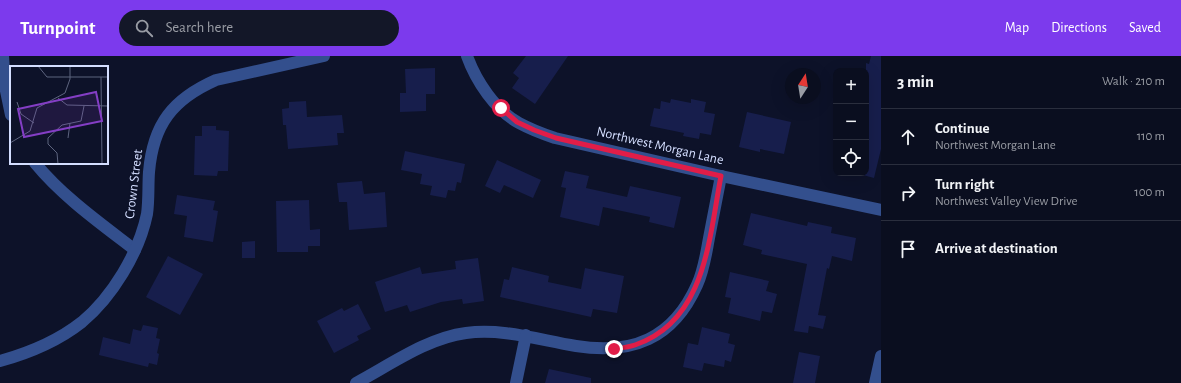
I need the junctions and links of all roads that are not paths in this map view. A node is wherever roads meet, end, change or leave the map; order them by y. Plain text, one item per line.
1 (3, 56) edge
2 (324, 56) edge
3 (467, 56) edge
4 (10, 110) edge
5 (36, 164) edge
6 (721, 176) junction
7 (881, 210) edge
8 (135, 250) junction
9 (526, 336) junction
10 (881, 356) edge
11 (0, 360) edge
12 (356, 383) edge
13 (516, 383) edge
14 (876, 383) edge

1 - 4 street
2 - 8 street, Crown Street
3 - 6 street, Northwest Morgan Lane
5 - 8 street
6 - 7 street, Northwest Morgan Lane
6 - 9 street
8 - 11 street, Crown Street
9 - 12 street
9 - 13 street
10 - 14 street

